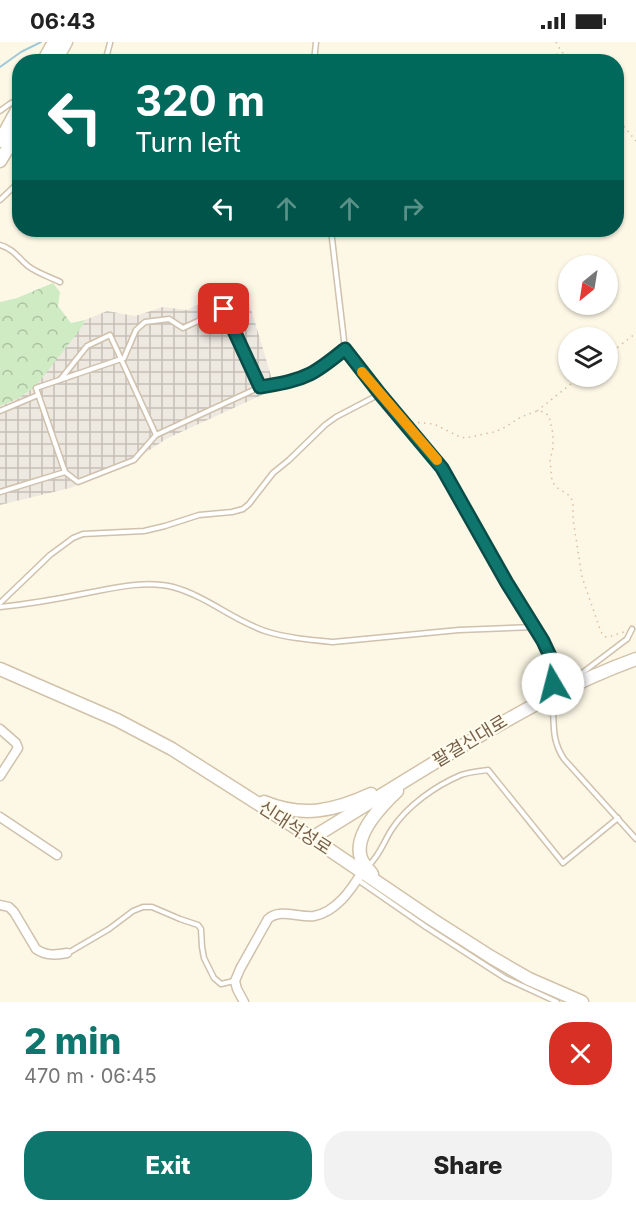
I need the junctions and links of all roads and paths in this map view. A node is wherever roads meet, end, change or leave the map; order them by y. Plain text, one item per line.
1 (556, 42) edge
2 (561, 51) junction
3 (557, 54) edge
4 (564, 54) edge
5 (12, 119) edge
6 (624, 127) edge
7 (0, 141) edge
8 (12, 141) edge
9 (636, 141) edge
10 (0, 161) edge
11 (12, 189) edge
12 (0, 200) edge
13 (332, 237) edge
14 (0, 246) edge
15 (60, 282) dead end
16 (636, 333) edge
17 (618, 347) edge
18 (345, 349) junction
19 (121, 359) junction
20 (59, 380) junction
21 (260, 387) junction
22 (567, 387) edge
23 (380, 394) junction
24 (38, 395) junction
25 (0, 411) edge
26 (537, 411) junction
27 (404, 422) junction
28 (156, 435) junction
29 (65, 472) junction
30 (0, 492) edge
31 (0, 605) edge
32 (535, 627) junction
33 (632, 629) joint
34 (636, 659) edge
35 (0, 669) edge
36 (584, 680) junction
37 (553, 684) dead end
38 (553, 706) dead end
39 (0, 729) edge
40 (413, 775) junction
41 (0, 776) edge
42 (238, 791) junction
43 (0, 817) edge
44 (618, 818) junction
45 (312, 838) junction
46 (636, 838) edge
47 (57, 855) dead end
48 (362, 873) junction
49 (0, 905) edge
50 (67, 954) joint
51 (235, 981) junction
52 (244, 1002) edge
53 (557, 1002) edge
54 (582, 1002) edge

1 - 2 path
2 - 3 path
2 - 4 path
5 - 7 main road
6 - 9 path
8 - 10 main road
11 - 12 lane
13 - 18 lane
14 - 15 lane
16 - 17 path
18 - 21 lane
18 - 23 lane
19 - 20 lane
19 - 20 lane
19 - 21 lane
19 - 28 lane
20 - 24 lane
21 - 28 lane
22 - 26 path
23 - 27 lane
23 - 31 lane
24 - 25 lane
24 - 29 lane
26 - 27 path
26 - 33 path
27 - 32 lane
28 - 29 lane
29 - 30 lane
31 - 32 lane
32 - 37 lane
33 - 36 lane
34 - 36 main road, 팔결신대로
35 - 42 main road, 신대석성로
36 - 40 main road, 팔결신대로
38 - 44 lane
39 - 41 street
40 - 42 main road
40 - 45 main road, 팔결신대로
40 - 48 main road
42 - 45 main road, 신대석성로
43 - 47 street
44 - 46 lane
44 - 48 lane
45 - 48 main road, 신대석성로
48 - 51 street
48 - 53 lane
48 - 54 main road, 신대석성로
49 - 50 street
50 - 51 lane
51 - 52 street

